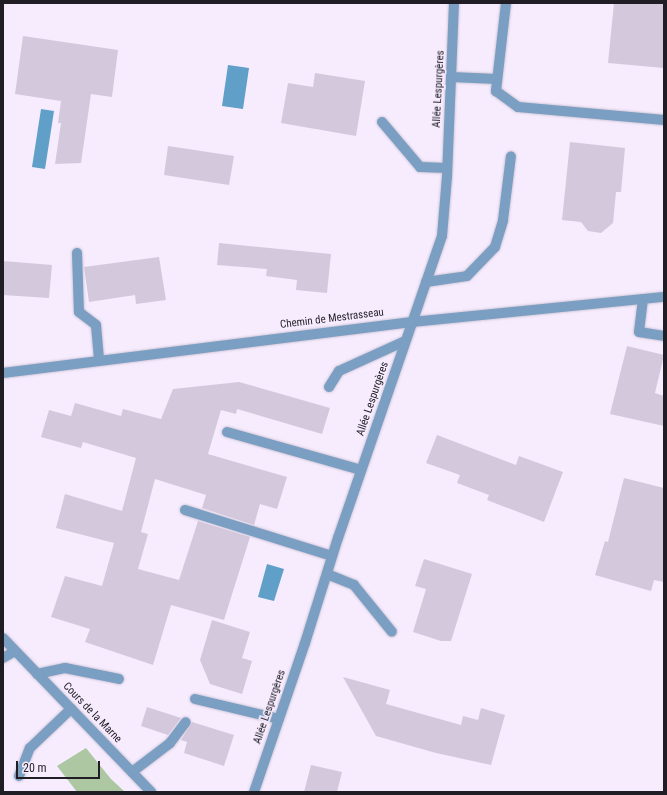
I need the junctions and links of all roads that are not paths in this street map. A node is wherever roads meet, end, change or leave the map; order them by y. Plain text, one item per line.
1 (454, 3) edge
2 (506, 3) edge
3 (451, 77) junction
4 (497, 79) junction
5 (664, 120) edge
6 (382, 122) dead end
7 (511, 156) dead end
8 (447, 168) junction
9 (77, 253) dead end
10 (426, 282) junction
11 (664, 297) edge
12 (643, 299) junction
13 (412, 322) junction
14 (664, 336) edge
15 (406, 341) junction
16 (99, 360) junction
17 (3, 373) edge
18 (329, 387) dead end
19 (227, 432) dead end
20 (361, 470) junction
21 (185, 510) dead end
22 (332, 556) junction
23 (327, 574) junction
24 (392, 632) dead end
25 (3, 638) edge
26 (15, 651) junction
27 (3, 658) edge
28 (37, 674) junction
29 (119, 679) dead end
30 (195, 699) dead end
31 (71, 709) junction
32 (279, 719) junction
33 (186, 722) dead end
34 (132, 772) junction
35 (19, 776) dead end
36 (151, 792) edge
37 (254, 792) edge

1 - 3 street, Allée Lespurgères
2 - 4 street
3 - 4 street
3 - 8 street, Allée Lespurgères
4 - 5 street
6 - 8 street
7 - 10 street
8 - 10 street, Allée Lespurgères
9 - 16 street
10 - 13 street, Allée Lespurgères
11 - 12 street, Chemin de Mestrasseau
12 - 13 street, Chemin de Mestrasseau
12 - 14 street
13 - 15 street, Allée Lespurgères
13 - 16 street, Chemin de Mestrasseau
15 - 18 street
15 - 20 street, Allée Lespurgères
16 - 17 street, Chemin de Mestrasseau
19 - 20 street
20 - 22 street, Allée Lespurgères
21 - 22 street
22 - 23 street, Allée Lespurgères
23 - 24 street
23 - 32 street, Allée Lespurgères
25 - 26 street, Cours de la Marne
26 - 27 street
26 - 28 street, Cours de la Marne
28 - 29 street
28 - 31 street, Cours de la Marne
30 - 32 street
31 - 34 street, Cours de la Marne
31 - 35 street
32 - 37 street, Allée Lespurgères
33 - 34 street
34 - 36 street, Cours de la Marne

